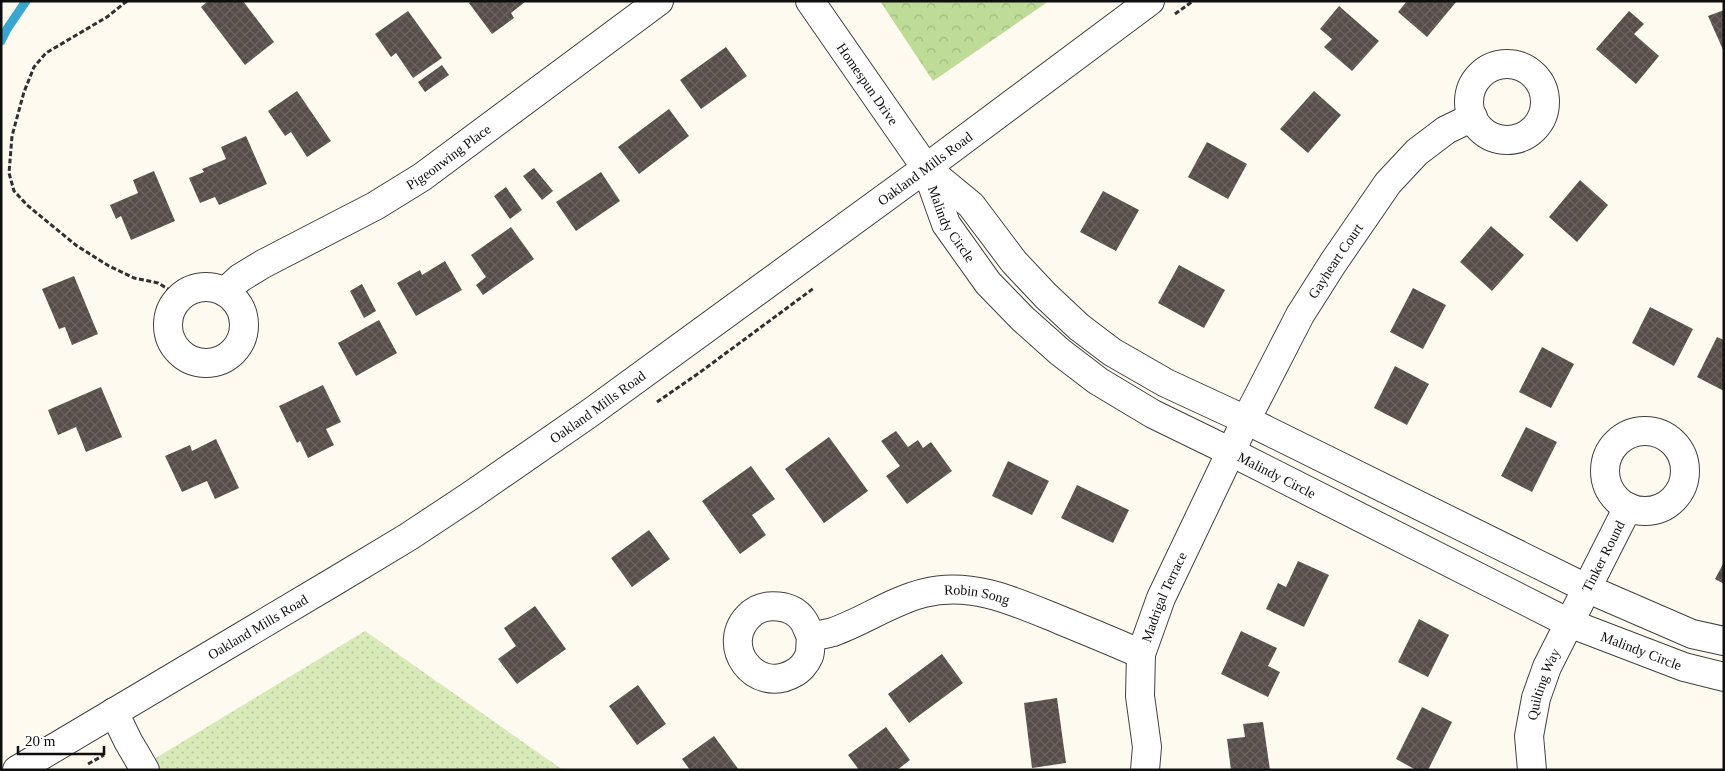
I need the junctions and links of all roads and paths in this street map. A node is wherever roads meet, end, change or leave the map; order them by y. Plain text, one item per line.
1 (127, 1) edge
2 (659, 1) edge
3 (810, 1) edge
4 (1150, 1) edge
5 (1473, 117) dead end
6 (926, 168) junction
7 (225, 292) junction
8 (180, 296) junction
9 (1238, 436) junction
10 (1628, 507) dead end
11 (1578, 605) junction
12 (811, 637) dead end
13 (1724, 641) edge
14 (1141, 654) junction
15 (1724, 677) edge
16 (114, 712) junction
17 (17, 770) edge
18 (145, 770) edge
19 (1145, 770) edge
20 (1532, 770) edge

1 - 8 path
2 - 7 street, Pigeonwing Place
3 - 6 street, Homespun Drive
4 - 6 street, Oakland Mills Road
5 - 9 street, Gayheart Court
6 - 9 street, Malindy Circle
6 - 16 street, Oakland Mills Road
7 - 8 street
7 - 8 street
9 - 11 street, Malindy Circle
9 - 11 street, Malindy Circle
9 - 14 street, Madrigal Terrace
10 - 11 street, Tinker Round
11 - 13 street, Malindy Circle
11 - 15 street, Malindy Circle
11 - 20 street, Quilting Way
12 - 14 street, Robin Song
14 - 19 street, Madrigal Terrace
16 - 17 street, Oakland Mills Road
16 - 18 street

